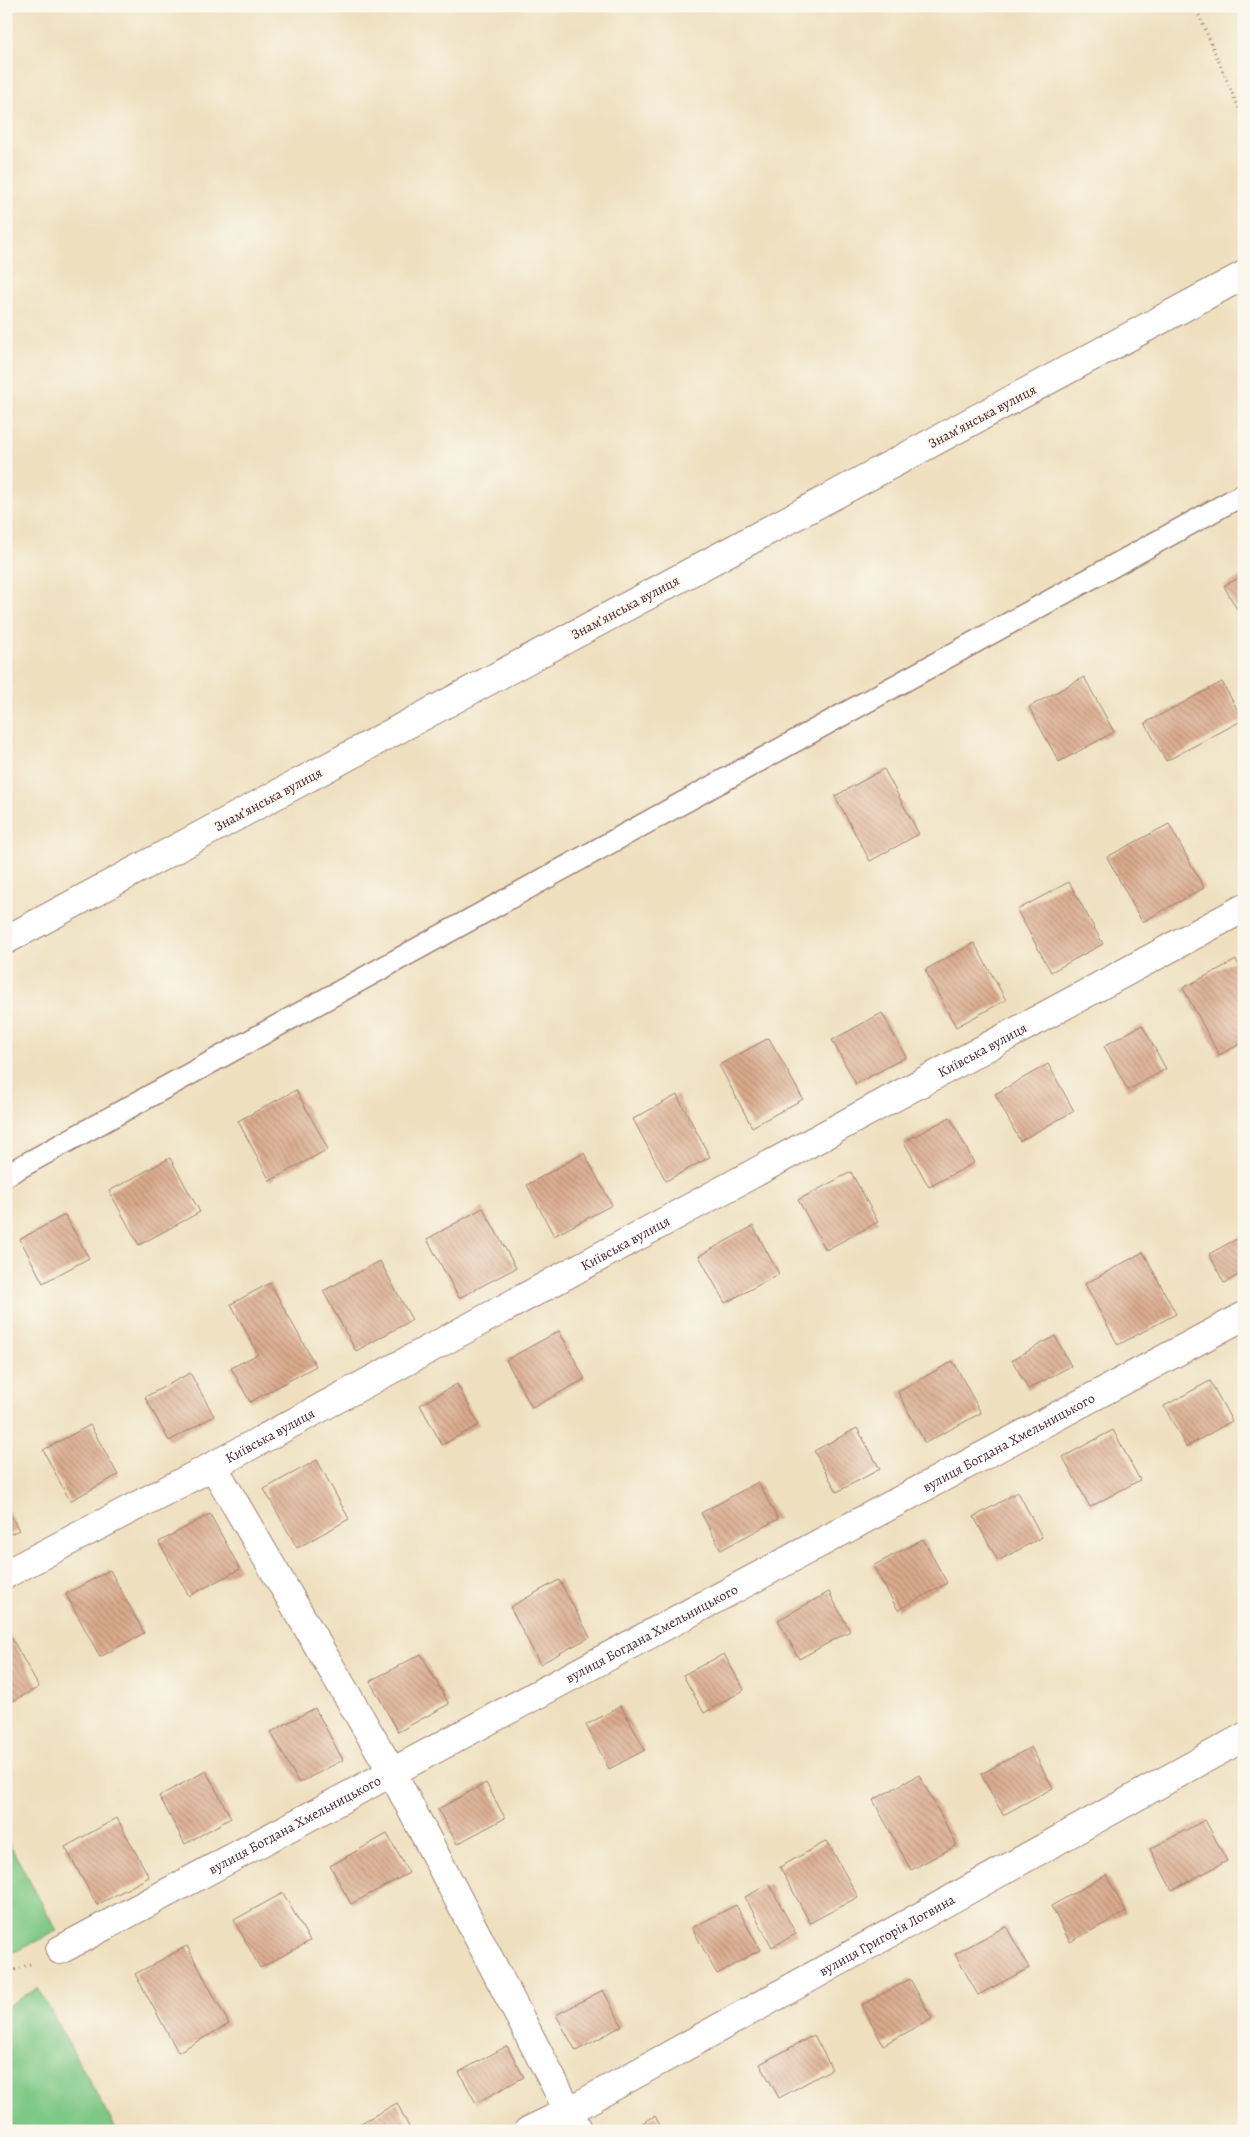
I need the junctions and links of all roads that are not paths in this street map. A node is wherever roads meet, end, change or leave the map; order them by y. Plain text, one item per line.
1 (1244, 274) edge
2 (1244, 494) edge
3 (1244, 908) edge
4 (6, 940) edge
5 (6, 1175) edge
6 (1244, 1316) edge
7 (213, 1466) junction
8 (6, 1574) edge
9 (1244, 1737) edge
10 (392, 1772) junction
11 (60, 1950) dead end
12 (574, 2121) edge
13 (528, 2131) edge

1 - 4 main road, Знамʼянська вулиця
2 - 5 lane
3 - 7 main road, Київська вулиця
6 - 10 main road, вулиця Богдана Хмельницького
7 - 8 main road, Київська вулиця
7 - 10 main road
9 - 12 main road, вулиця Григорія Логвина
10 - 11 main road, вулиця Богдана Хмельницького
10 - 12 main road
12 - 13 main road, вулиця Григорія Логвина

